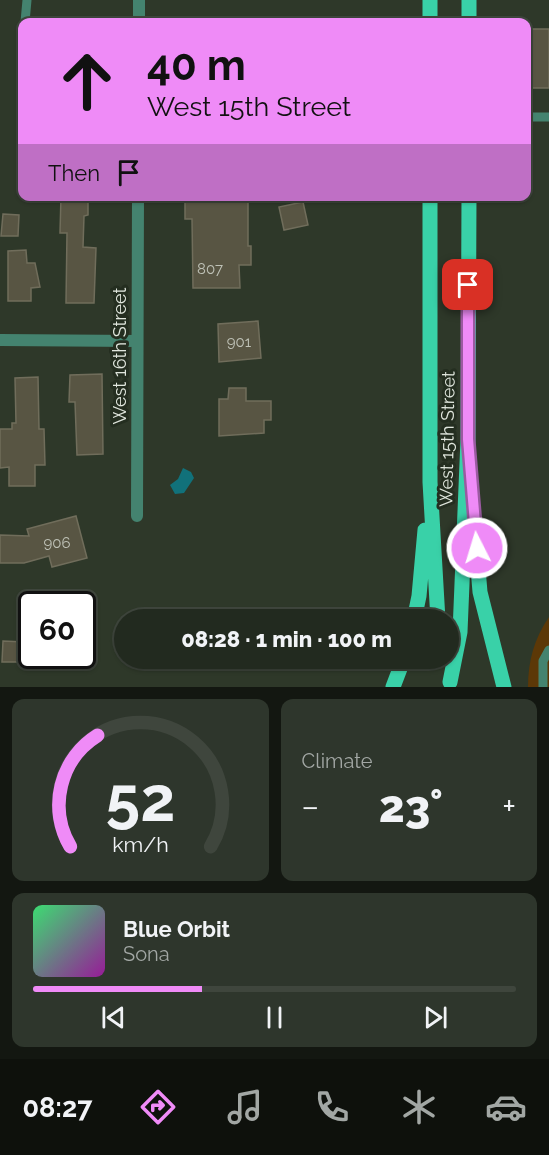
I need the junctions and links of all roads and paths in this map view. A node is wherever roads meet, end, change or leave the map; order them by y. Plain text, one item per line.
1 (27, 0) edge
2 (139, 0) edge
3 (430, 0) edge
4 (469, 0) edge
5 (25, 18) edge
6 (139, 18) edge
7 (430, 18) edge
8 (469, 18) edge
9 (531, 117) edge
10 (549, 117) edge
11 (138, 201) edge
12 (430, 201) edge
13 (469, 201) edge
14 (0, 340) edge
15 (137, 341) junction
16 (468, 439) junction
17 (430, 482) junction
18 (137, 516) dead end
19 (416, 609) edge
20 (437, 609) edge
21 (549, 650) edge
22 (400, 669) edge
23 (447, 669) edge
24 (450, 684) edge
25 (393, 687) edge
26 (504, 687) edge
27 (543, 687) edge

1 - 5 lane
2 - 6 street
3 - 7 main road
4 - 8 main road
9 - 10 lane
11 - 15 street, West 16th Street
12 - 17 main road, West 15th Street
13 - 16 main road, West 15th Street
14 - 15 street
15 - 18 street, West 16th Street
16 - 24 main road, West 15th Street
16 - 26 main road
17 - 19 main road
17 - 20 main road, West 15th Street
21 - 27 lane
22 - 25 main road
23 - 24 main road, West 15th Street

